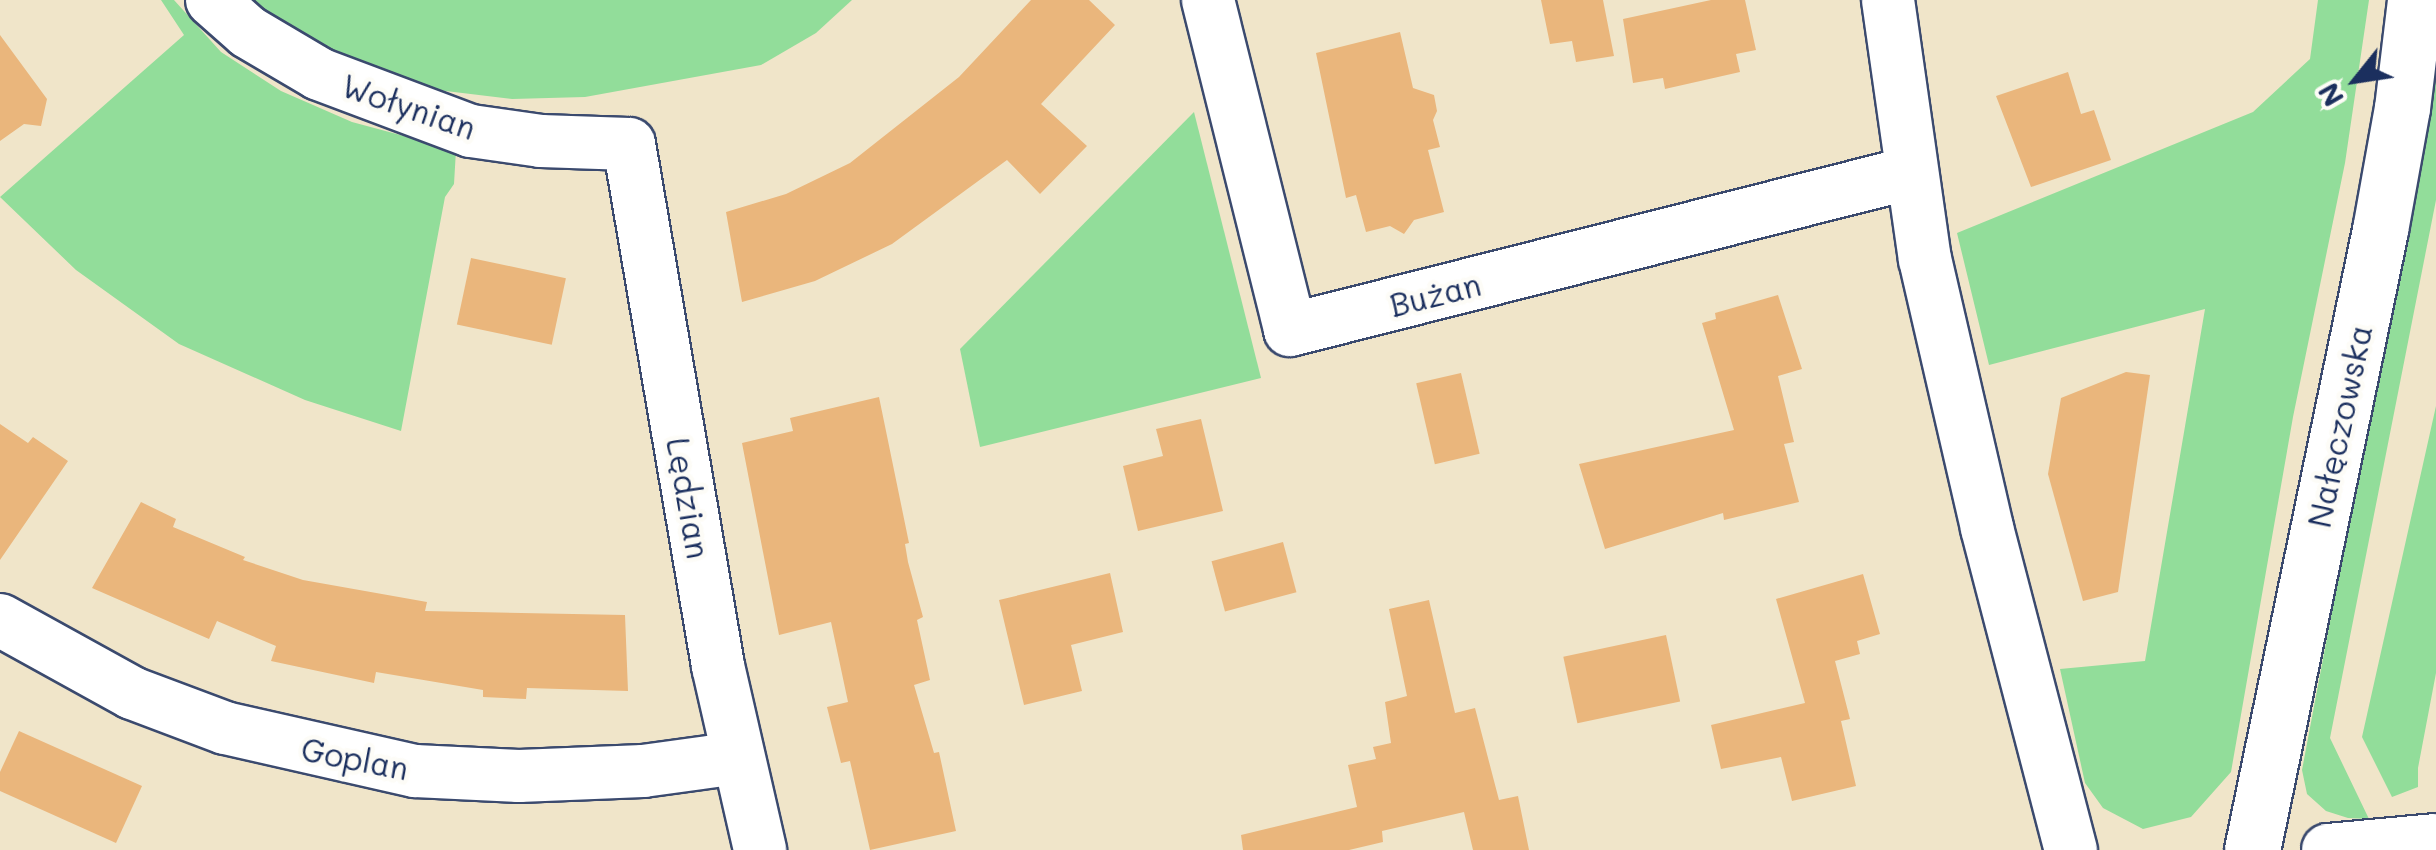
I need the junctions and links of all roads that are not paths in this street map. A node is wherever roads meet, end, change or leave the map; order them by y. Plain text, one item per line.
1 (212, 0) edge
2 (1208, 0) edge
3 (1888, 0) edge
4 (2414, 0) edge
5 (629, 144) joint
6 (1910, 173) junction
7 (0, 620) edge
8 (737, 758) junction
9 (2436, 840) edge
10 (760, 850) edge
11 (2071, 850) edge
12 (2252, 850) edge
13 (2328, 850) edge

1 - 5 street, Wołynian
2 - 6 street, Bużan
3 - 6 street
4 - 12 main road, Nałęczowska
5 - 8 street, Lędzian
6 - 11 street
7 - 8 street, Goplan
8 - 10 street, Lędzian
9 - 13 street

